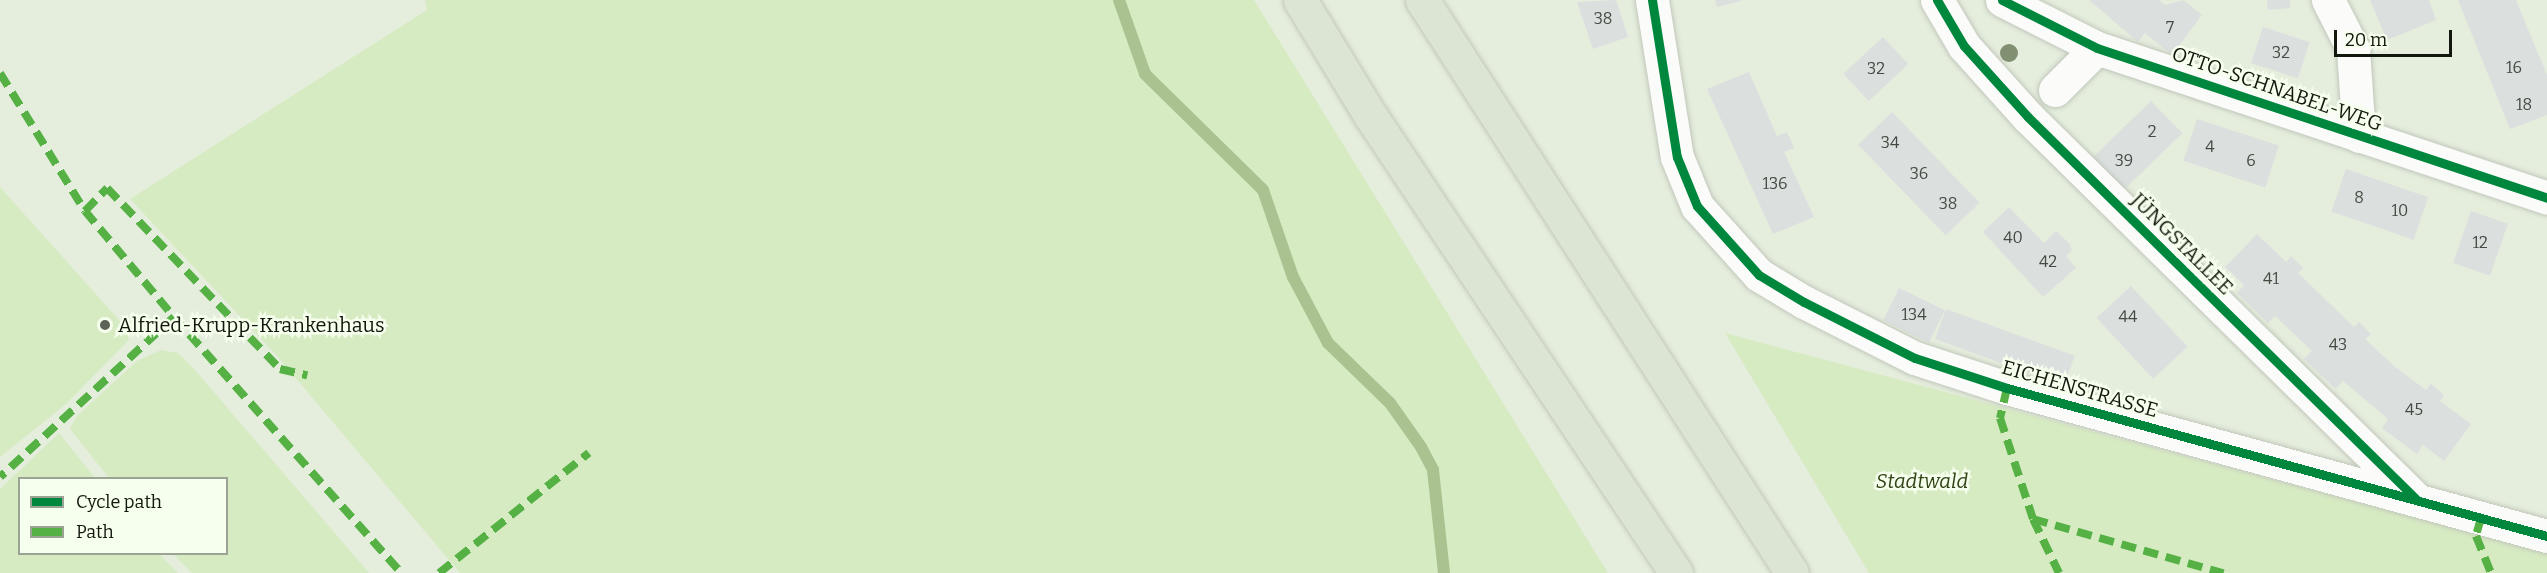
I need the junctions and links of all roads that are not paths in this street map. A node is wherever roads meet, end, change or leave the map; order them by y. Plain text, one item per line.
1 (1300, 0) edge
2 (1422, 0) edge
3 (1652, 0) edge
4 (1937, 0) edge
5 (2002, 0) edge
6 (2328, 0) edge
7 (2097, 48) junction
8 (2055, 90) dead end
9 (2359, 136) junction
10 (2547, 198) edge
11 (2418, 501) junction
12 (2547, 536) edge
13 (1676, 573) edge
14 (1792, 573) edge

1 - 13 highway
2 - 14 highway
3 - 11 street, EICHENSTRASSE
4 - 11 street, JÜNGSTALLEE
5 - 7 street, OTTO-SCHNABEL-WEG
6 - 9 street
7 - 8 street
7 - 9 street, OTTO-SCHNABEL-WEG
9 - 10 street, OTTO-SCHNABEL-WEG
11 - 12 street, EICHENSTRASSE

